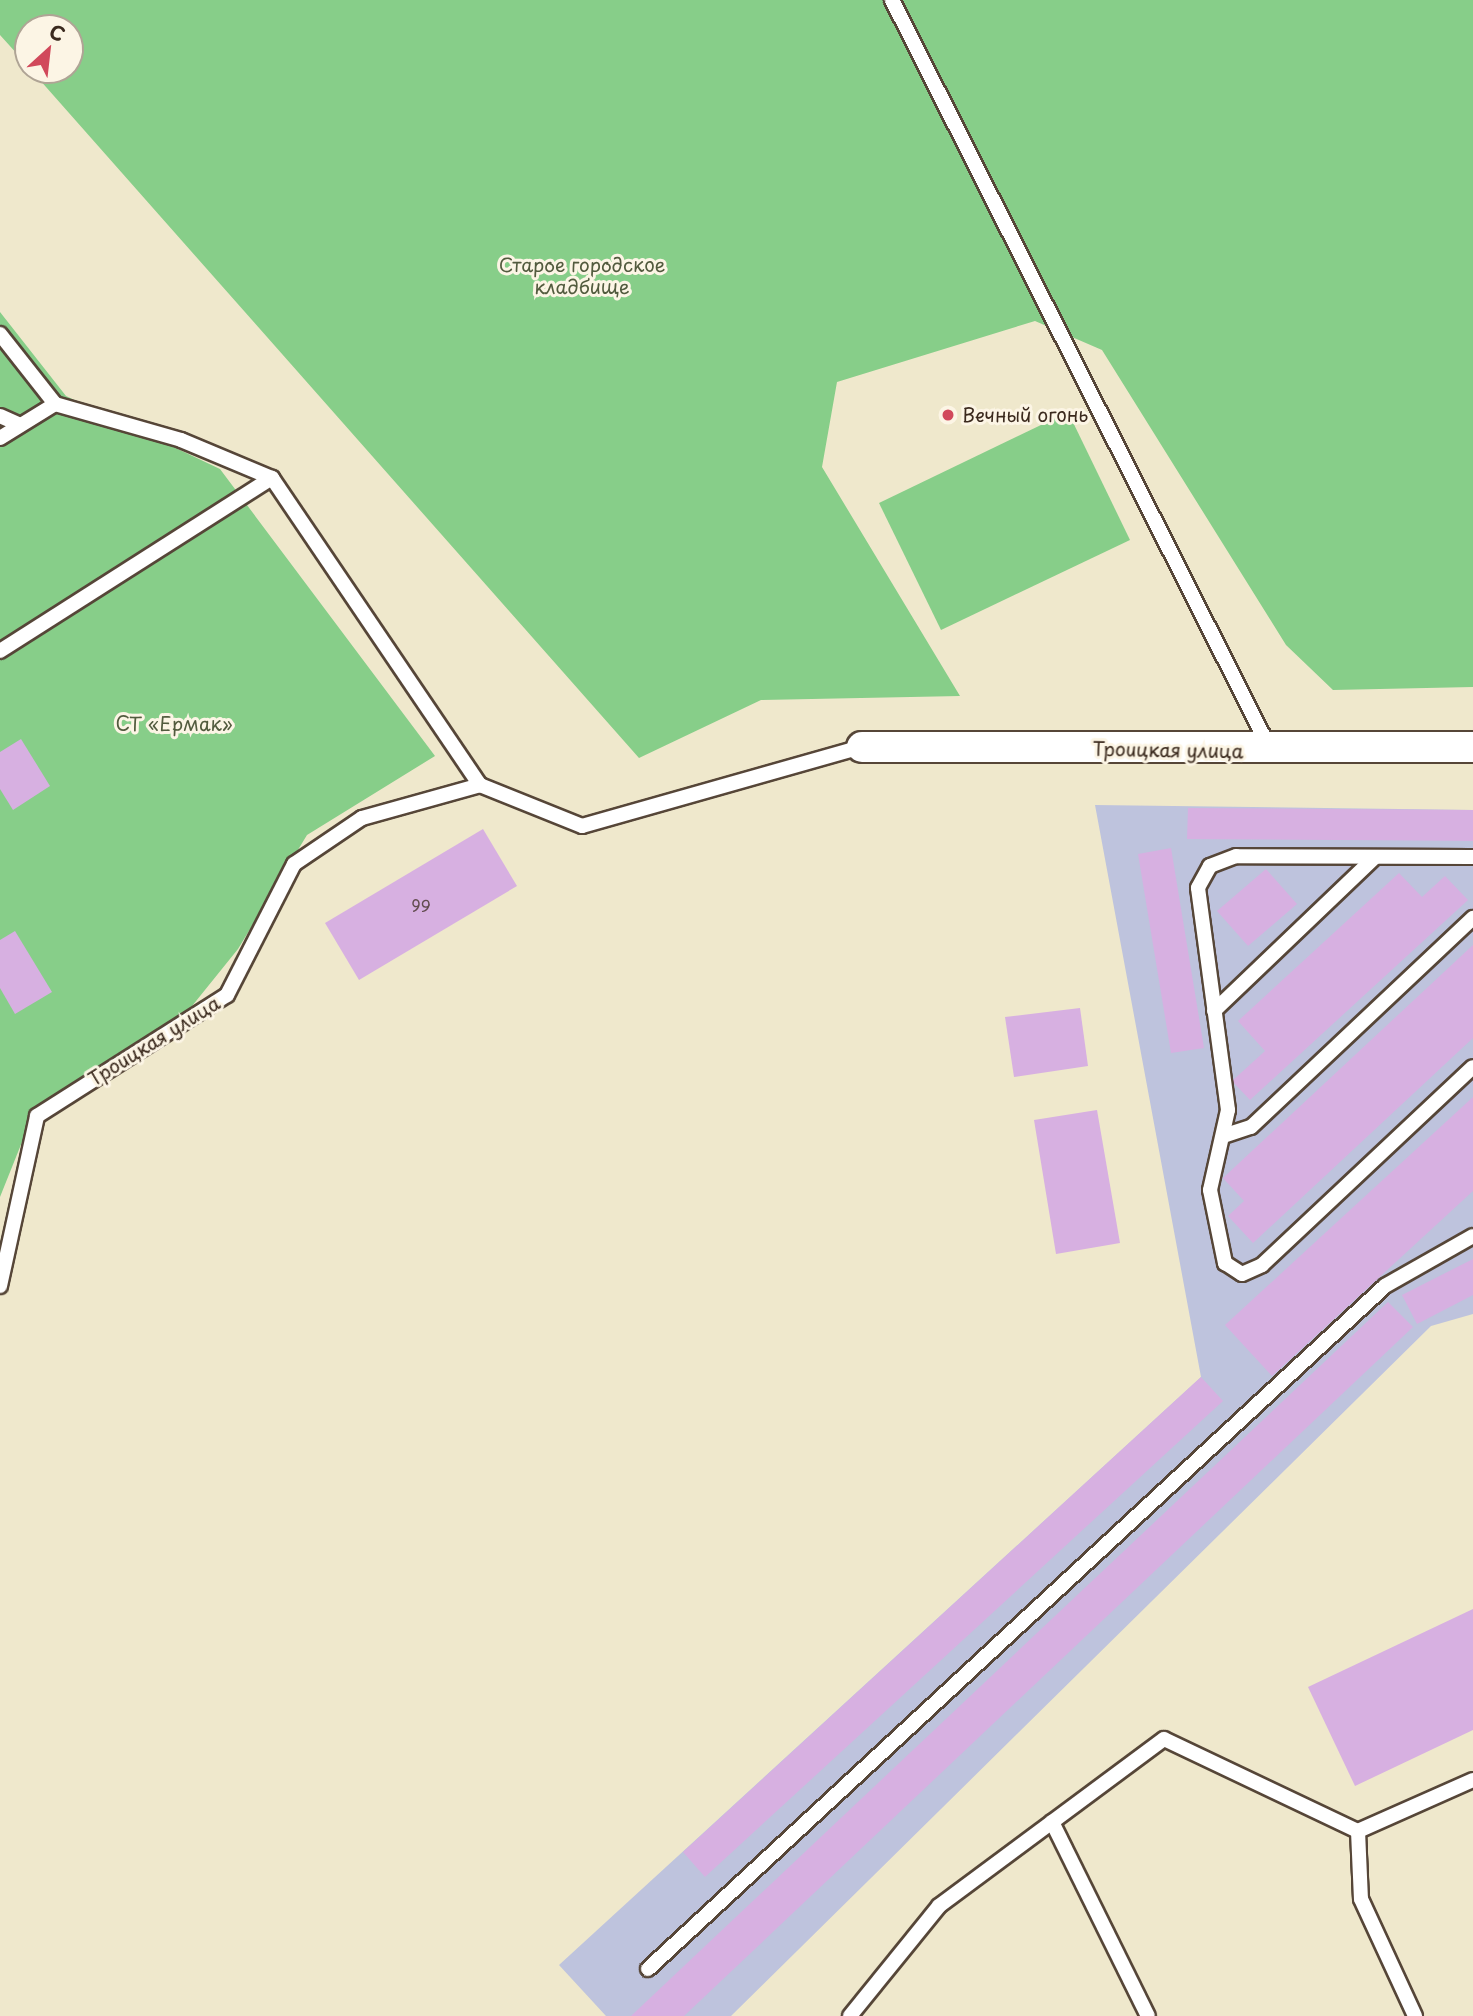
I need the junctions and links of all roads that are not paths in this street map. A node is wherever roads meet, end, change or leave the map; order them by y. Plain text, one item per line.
1 (892, 0) edge
2 (0, 334) edge
3 (55, 404) junction
4 (0, 416) edge
5 (20, 425) junction
6 (0, 438) edge
7 (272, 478) junction
8 (0, 651) edge
9 (862, 747) joint
10 (1473, 747) edge
11 (1271, 751) junction
12 (480, 785) junction
13 (1375, 857) junction
14 (1473, 857) edge
15 (1473, 918) edge
16 (1214, 1011) junction
17 (1473, 1067) edge
18 (1226, 1135) junction
19 (1473, 1236) edge
20 (0, 1286) edge
21 (1473, 1780) edge
22 (1052, 1822) junction
23 (1358, 1831) junction
24 (648, 1969) dead end
25 (850, 2016) edge
26 (1148, 2016) edge
27 (1415, 2016) edge

1 - 11 lane
2 - 3 lane
3 - 5 lane
3 - 7 lane
4 - 5 lane
5 - 6 lane
7 - 8 lane
7 - 12 lane
9 - 11 street, Троицкая улица
9 - 12 lane
10 - 11 street, Троицкая улица
12 - 20 lane, Троицкая улица
13 - 14 lane
13 - 16 lane
13 - 16 lane
15 - 18 lane
16 - 18 lane
17 - 18 lane
19 - 24 lane
21 - 23 lane
22 - 23 lane
22 - 25 lane
22 - 26 lane
23 - 27 lane

